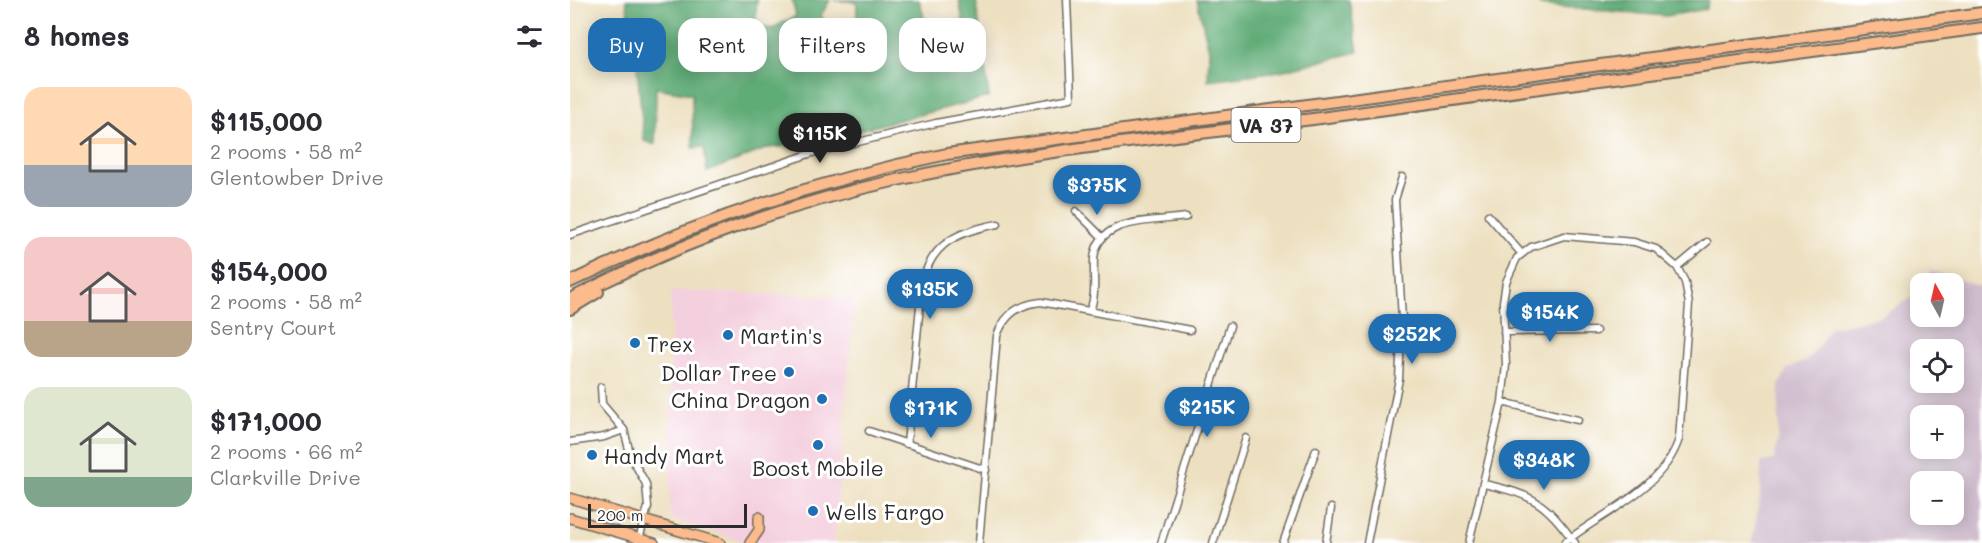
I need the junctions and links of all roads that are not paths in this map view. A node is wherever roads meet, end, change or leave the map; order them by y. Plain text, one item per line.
1 (1067, 0) edge
2 (1982, 13) edge
3 (1982, 28) edge
4 (1402, 177) dead end
5 (1076, 211) dead end
6 (1488, 215) dead end
7 (1186, 217) dead end
8 (998, 224) dead end
9 (736, 227) junction
10 (570, 235) edge
11 (1102, 237) junction
12 (1707, 242) dead end
13 (1521, 253) junction
14 (1677, 267) junction
15 (570, 280) edge
16 (570, 299) edge
17 (570, 309) edge
18 (1090, 310) junction
19 (1230, 326) dead end
20 (1190, 330) dead end
21 (1596, 331) dead end
22 (1504, 332) junction
23 (601, 387) dead end
24 (1502, 402) junction
25 (1578, 420) dead end
26 (624, 430) junction
27 (869, 431) dead end
28 (1246, 438) dead end
29 (570, 442) edge
30 (907, 444) junction
31 (1316, 450) dead end
32 (986, 470) junction
33 (1484, 484) junction
34 (570, 498) edge
35 (1331, 508) dead end
36 (759, 517) dead end
37 (570, 518) edge
38 (644, 518) junction
39 (637, 540) edge
40 (1573, 540) edge
41 (654, 543) edge
42 (720, 543) edge
43 (750, 543) edge
44 (979, 543) edge
45 (1161, 543) edge
46 (1213, 543) edge
47 (1283, 543) edge
48 (1326, 543) edge
49 (1366, 543) edge
50 (1469, 543) edge
51 (1564, 543) edge

1 - 10 street
2 - 15 highway, VA 37
3 - 9 highway, VA 37
4 - 49 street
5 - 11 street
6 - 13 street
7 - 11 street
8 - 30 street
9 - 16 highway, VA 37
9 - 17 highway
11 - 18 street
12 - 14 street
13 - 14 street
13 - 22 street
14 - 40 street
18 - 20 street
18 - 32 street
19 - 45 street
21 - 22 street
22 - 24 street
23 - 26 street
24 - 25 street
24 - 33 street
26 - 29 street
26 - 38 street
27 - 30 street
28 - 46 street
30 - 32 street
31 - 47 street
32 - 44 street
33 - 40 street
33 - 50 street
34 - 38 main road
35 - 48 street
36 - 43 main road
37 - 39 main road
38 - 39 street
38 - 42 main road
39 - 41 main road
40 - 51 street

